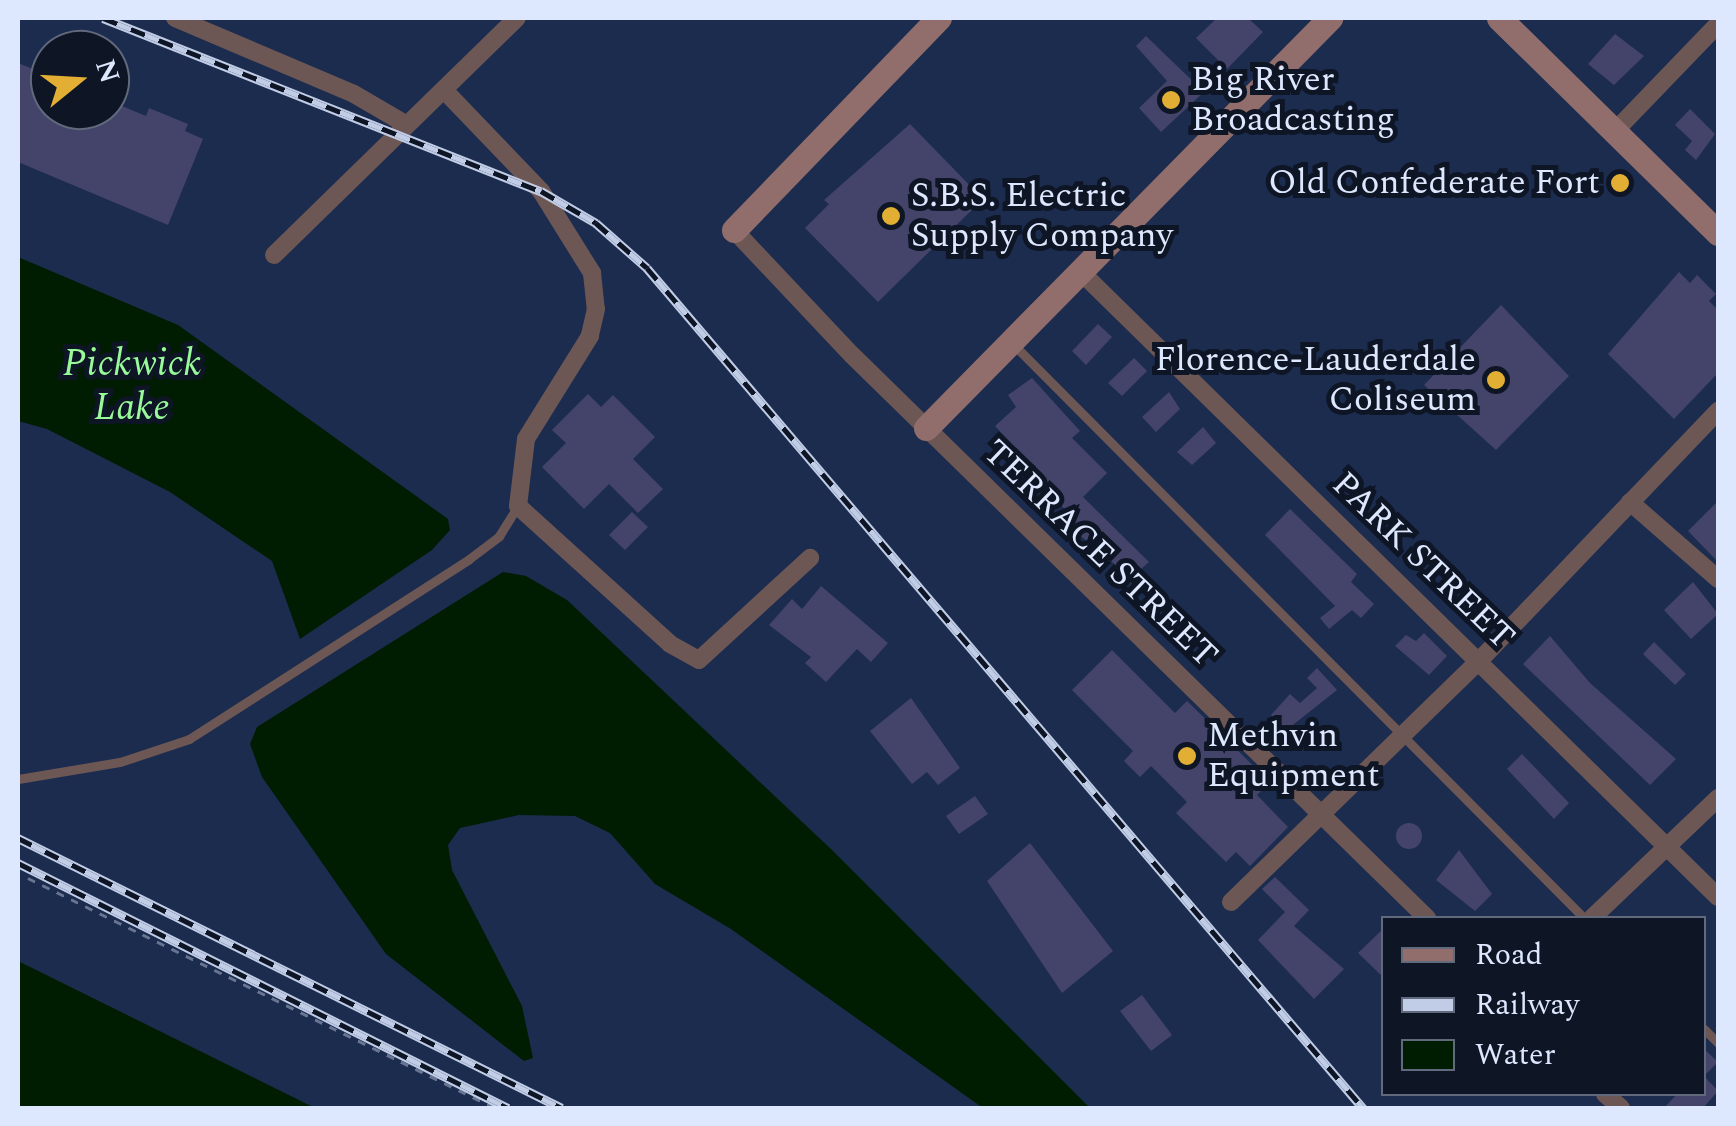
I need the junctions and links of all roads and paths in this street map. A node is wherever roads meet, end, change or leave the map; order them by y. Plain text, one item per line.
1 (175, 18) edge
2 (517, 18) edge
3 (938, 18) edge
4 (1330, 18) edge
5 (1498, 18) edge
6 (1718, 24) edge
7 (444, 90) junction
8 (407, 124) junction
9 (1614, 131) junction
10 (734, 230) joint
11 (1718, 233) edge
12 (274, 255) dead end
13 (1081, 272) junction
14 (1012, 343) junction
15 (1718, 411) edge
16 (926, 428) junction
17 (1630, 502) junction
18 (518, 506) junction
19 (810, 558) dead end
20 (1718, 579) edge
21 (1479, 661) junction
22 (1401, 739) junction
23 (18, 779) edge
24 (1718, 798) edge
25 (1322, 814) junction
26 (1665, 845) junction
27 (28, 878) dead end
28 (1718, 897) edge
29 (1231, 902) dead end
30 (1424, 916) edge
31 (1582, 916) edge
32 (1594, 916) edge
33 (495, 1108) edge

1 - 8 street
2 - 7 street
3 - 10 street
4 - 13 street
5 - 9 street
6 - 9 street
7 - 8 street
7 - 18 street
8 - 12 street
9 - 11 street
10 - 16 street, TERRACE STREET
13 - 14 street
13 - 21 street, PARK STREET
14 - 16 street
14 - 22 lane
15 - 17 street
16 - 25 street, TERRACE STREET
17 - 20 street
17 - 21 street
18 - 19 street
18 - 23 lane
21 - 22 street
21 - 26 street, PARK STREET
22 - 25 street
22 - 31 lane
24 - 26 street
25 - 29 street
25 - 30 street, TERRACE STREET
26 - 28 street, PARK STREET
26 - 32 street
27 - 33 path

